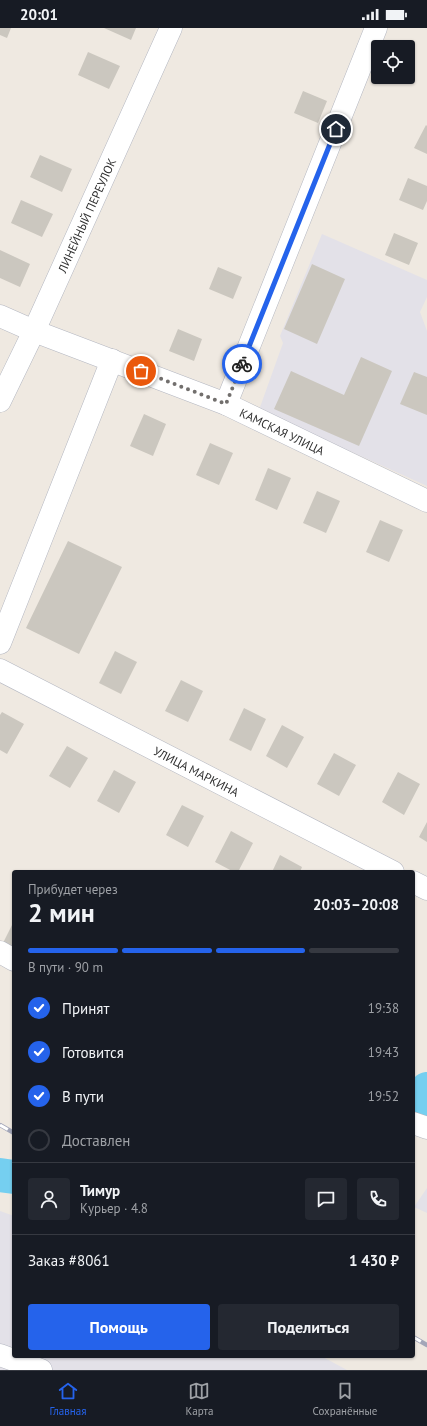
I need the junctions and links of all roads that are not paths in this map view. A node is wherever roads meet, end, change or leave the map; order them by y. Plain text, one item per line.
1 (171, 28) edge
2 (376, 28) edge
3 (0, 316) edge
4 (34, 331) junction
5 (112, 360) junction
6 (0, 402) edge
7 (226, 404) junction
8 (427, 501) edge
9 (0, 643) edge
10 (0, 670) edge
11 (389, 870) edge
12 (415, 883) edge
13 (427, 889) edge
14 (0, 952) edge
15 (12, 959) edge
16 (415, 1124) edge
17 (427, 1128) edge
18 (0, 1355) edge
19 (41, 1370) edge

1 - 4 street, ЛИНЕЙНЫЙ ПЕРЕУЛОК
2 - 7 street
3 - 4 street, КАМСКАЯ УЛИЦА
4 - 5 street, КАМСКАЯ УЛИЦА
4 - 6 street, ЛИНЕЙНЫЙ ПЕРЕУЛОК
5 - 7 street, КАМСКАЯ УЛИЦА
5 - 9 street
7 - 8 street, КАМСКАЯ УЛИЦА
10 - 11 street, УЛИЦА МАРКИНА
12 - 13 street
14 - 15 street
16 - 17 street
18 - 19 street

